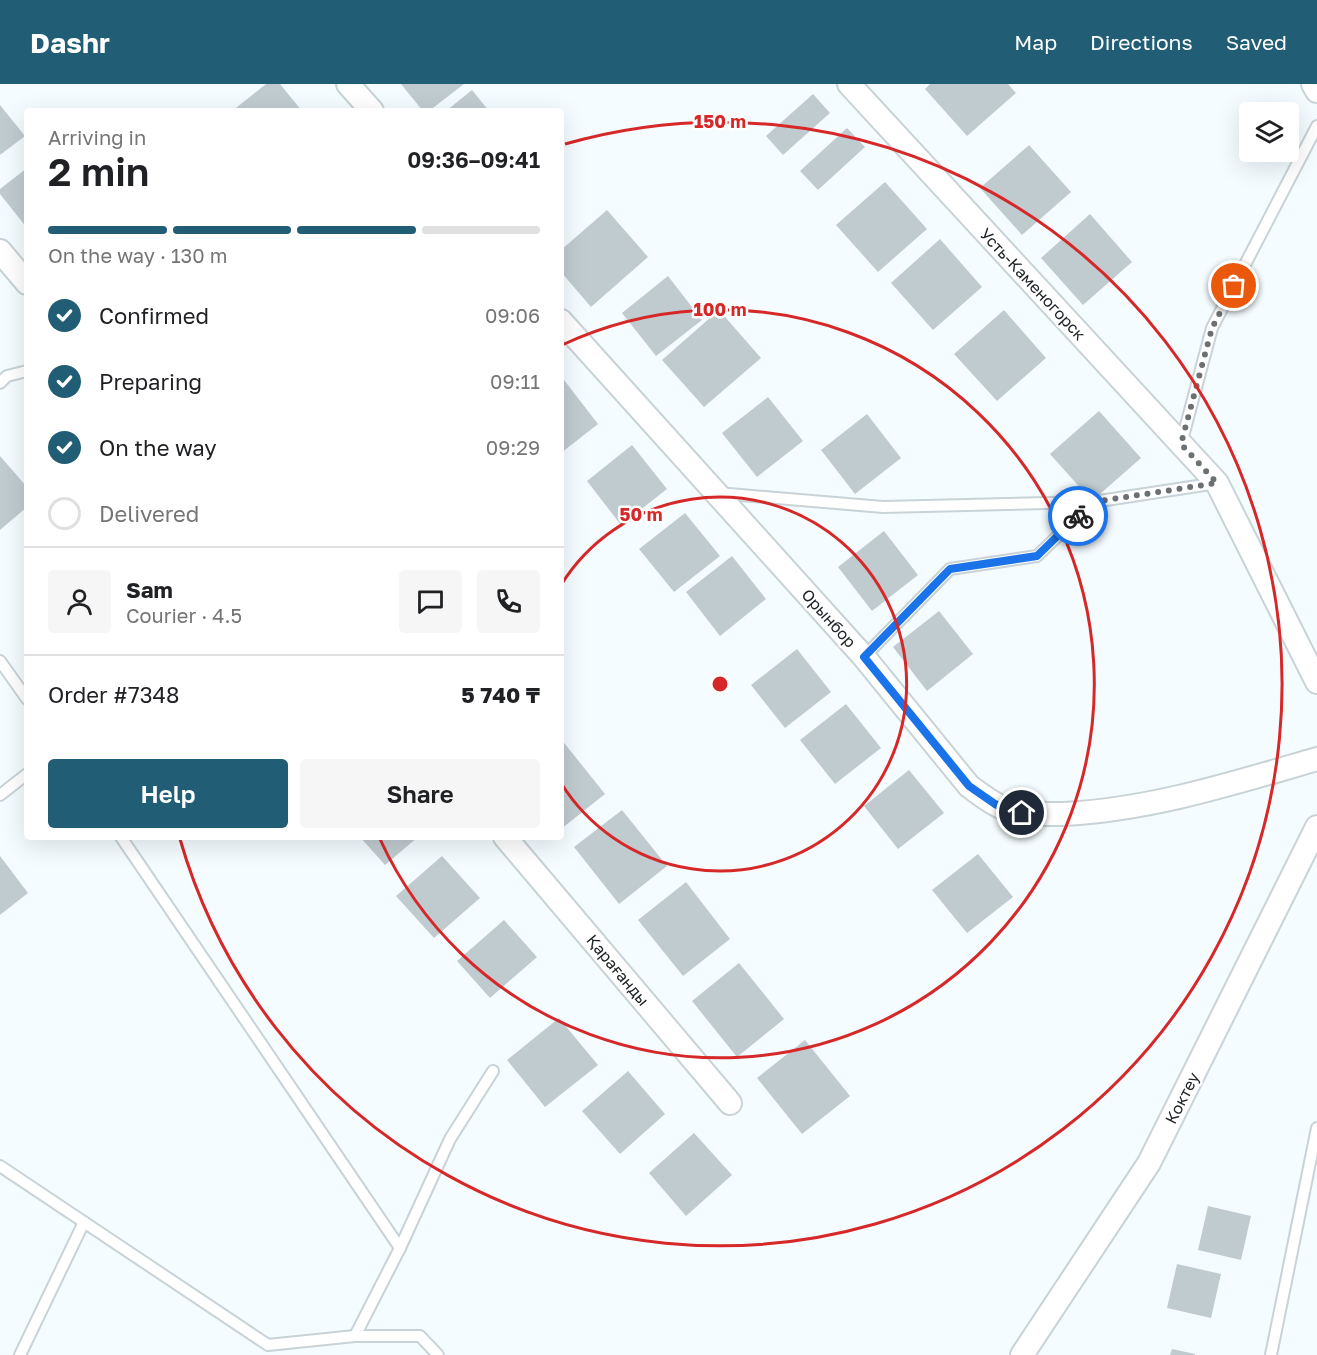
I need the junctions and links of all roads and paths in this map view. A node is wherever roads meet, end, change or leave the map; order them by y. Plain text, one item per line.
1 (348, 84) edge
2 (849, 84) edge
3 (1313, 84) edge
4 (1317, 91) edge
5 (369, 108) edge
6 (1317, 126) edge
7 (0, 251) edge
8 (24, 279) edge
9 (564, 324) edge
10 (24, 372) edge
11 (0, 383) edge
12 (1181, 444) junction
13 (1217, 483) junction
14 (716, 493) junction
15 (1093, 502) junction
16 (864, 657) junction
17 (0, 661) edge
18 (1317, 682) edge
19 (23, 684) edge
20 (1317, 759) edge
21 (24, 776) edge
22 (0, 795) edge
23 (1317, 827) edge
24 (123, 840) edge
25 (508, 840) edge
26 (493, 1071) dead end
27 (730, 1103) dead end
28 (1317, 1128) edge
29 (0, 1166) edge
30 (84, 1222) junction
31 (400, 1248) junction
32 (355, 1336) junction
33 (271, 1350) edge
34 (20, 1355) edge
35 (438, 1355) edge
36 (1022, 1355) edge
37 (1271, 1355) edge

1 - 5 street
2 - 12 street, Усть-Каменогорск
3 - 4 street
6 - 12 lane
7 - 8 street
9 - 14 street, Орынбор
10 - 11 lane
12 - 13 street, Усть-Каменогорск
13 - 15 lane
13 - 18 street, Усть-Каменогорск
14 - 15 lane
14 - 16 street, Орынбор
15 - 16 lane
16 - 20 street, Орынбор
17 - 19 lane
21 - 22 lane
23 - 36 street, Коктеу
24 - 31 lane
25 - 27 street, Қарағанды
26 - 31 lane
28 - 37 lane
29 - 30 lane
30 - 33 lane
30 - 34 lane
31 - 32 lane
32 - 33 lane
32 - 35 lane

